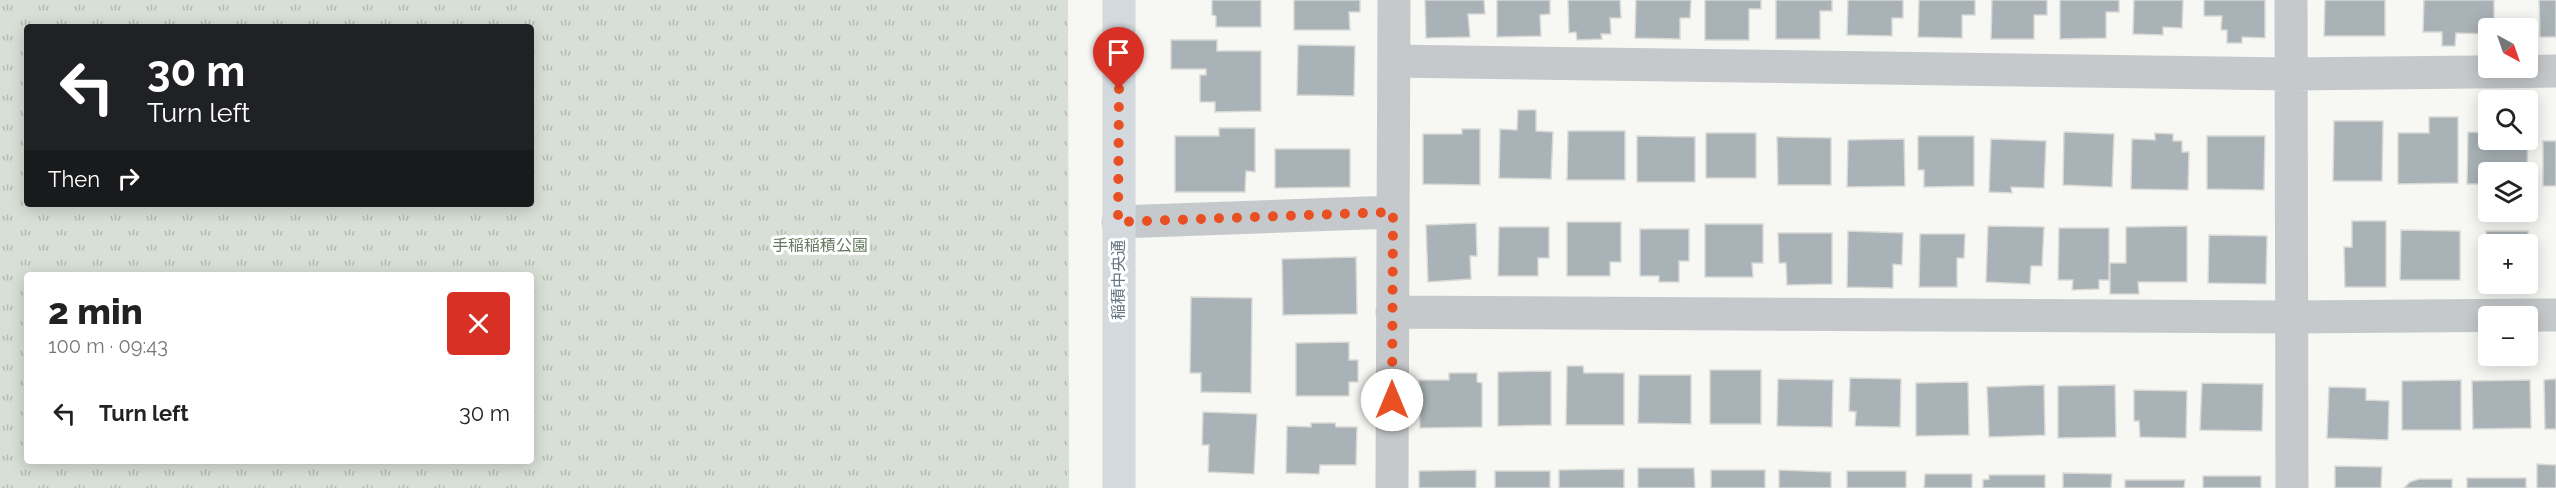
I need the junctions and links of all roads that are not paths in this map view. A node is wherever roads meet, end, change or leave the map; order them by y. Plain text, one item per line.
1 (1119, 0) edge
2 (1394, 0) edge
3 (2291, 0) edge
4 (1394, 61) junction
5 (2556, 71) edge
6 (2291, 74) junction
7 (1393, 212) junction
8 (1118, 222) junction
9 (1392, 312) junction
10 (2556, 315) edge
11 (2292, 317) junction
12 (1119, 488) edge
13 (1392, 488) edge
14 (2292, 488) edge

1 - 8 street, 稲積中央通
2 - 4 street
3 - 6 street
4 - 6 street
4 - 7 street
5 - 6 street
6 - 11 street
7 - 8 street
7 - 9 street
8 - 12 street, 稲積中央通
9 - 11 street
9 - 13 street
10 - 11 street
11 - 14 street

